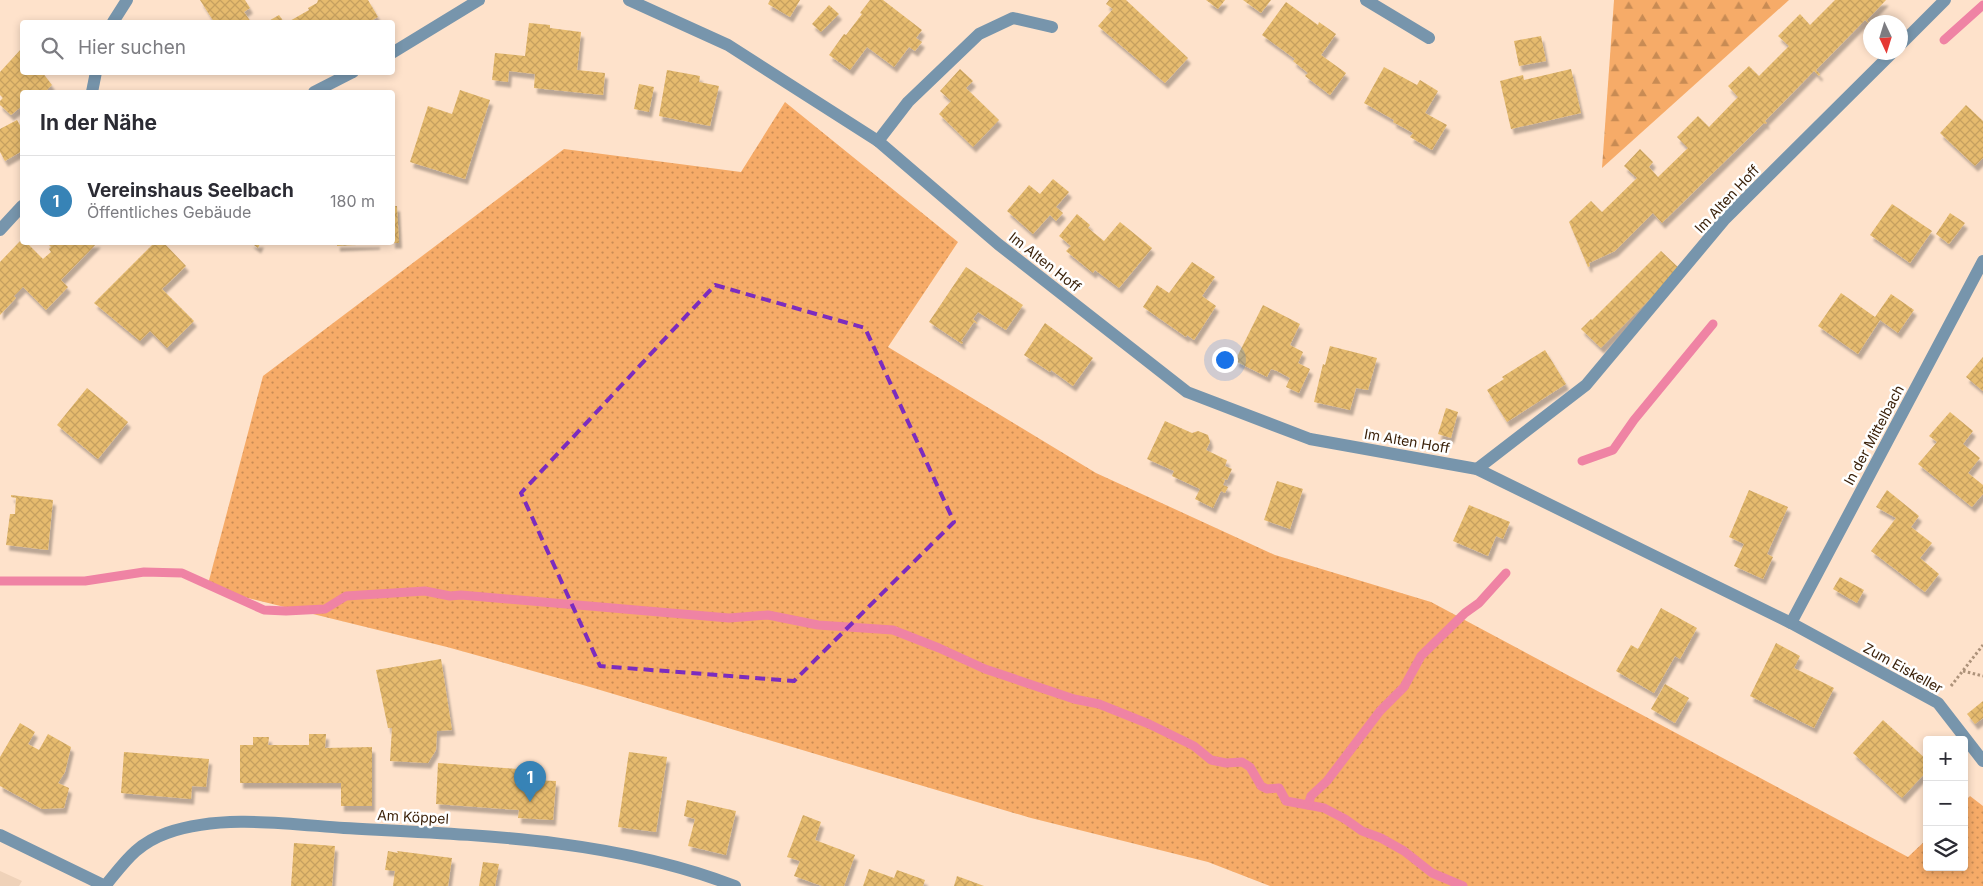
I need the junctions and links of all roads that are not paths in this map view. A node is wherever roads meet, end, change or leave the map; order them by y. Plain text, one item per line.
1 (127, 0) edge
2 (479, 0) edge
3 (629, 0) edge
4 (1366, 0) edge
5 (1945, 0) edge
6 (114, 20) edge
7 (1052, 27) dead end
8 (1908, 36) edge
9 (1429, 38) dead end
10 (395, 51) edge
11 (1884, 60) edge
12 (95, 75) edge
13 (347, 75) edge
14 (92, 90) edge
15 (318, 90) edge
16 (878, 141) junction
17 (20, 208) edge
18 (0, 230) edge
19 (1983, 261) edge
20 (1477, 469) junction
21 (1791, 622) junction
22 (1983, 761) edge
23 (0, 835) edge
24 (106, 886) edge
25 (735, 886) edge

1 - 6 street
2 - 10 street
3 - 16 street, Im Alten Hoff
4 - 9 street
5 - 8 street
7 - 16 street
11 - 20 street, Im Alten Hoff
12 - 14 street
13 - 15 street
16 - 20 street, Im Alten Hoff
17 - 18 street
19 - 21 street, In der Mittelbach
20 - 21 street, Im Alten Hoff
21 - 22 street, Zum Eiskeller
23 - 24 street
24 - 25 street, Am Köppel

